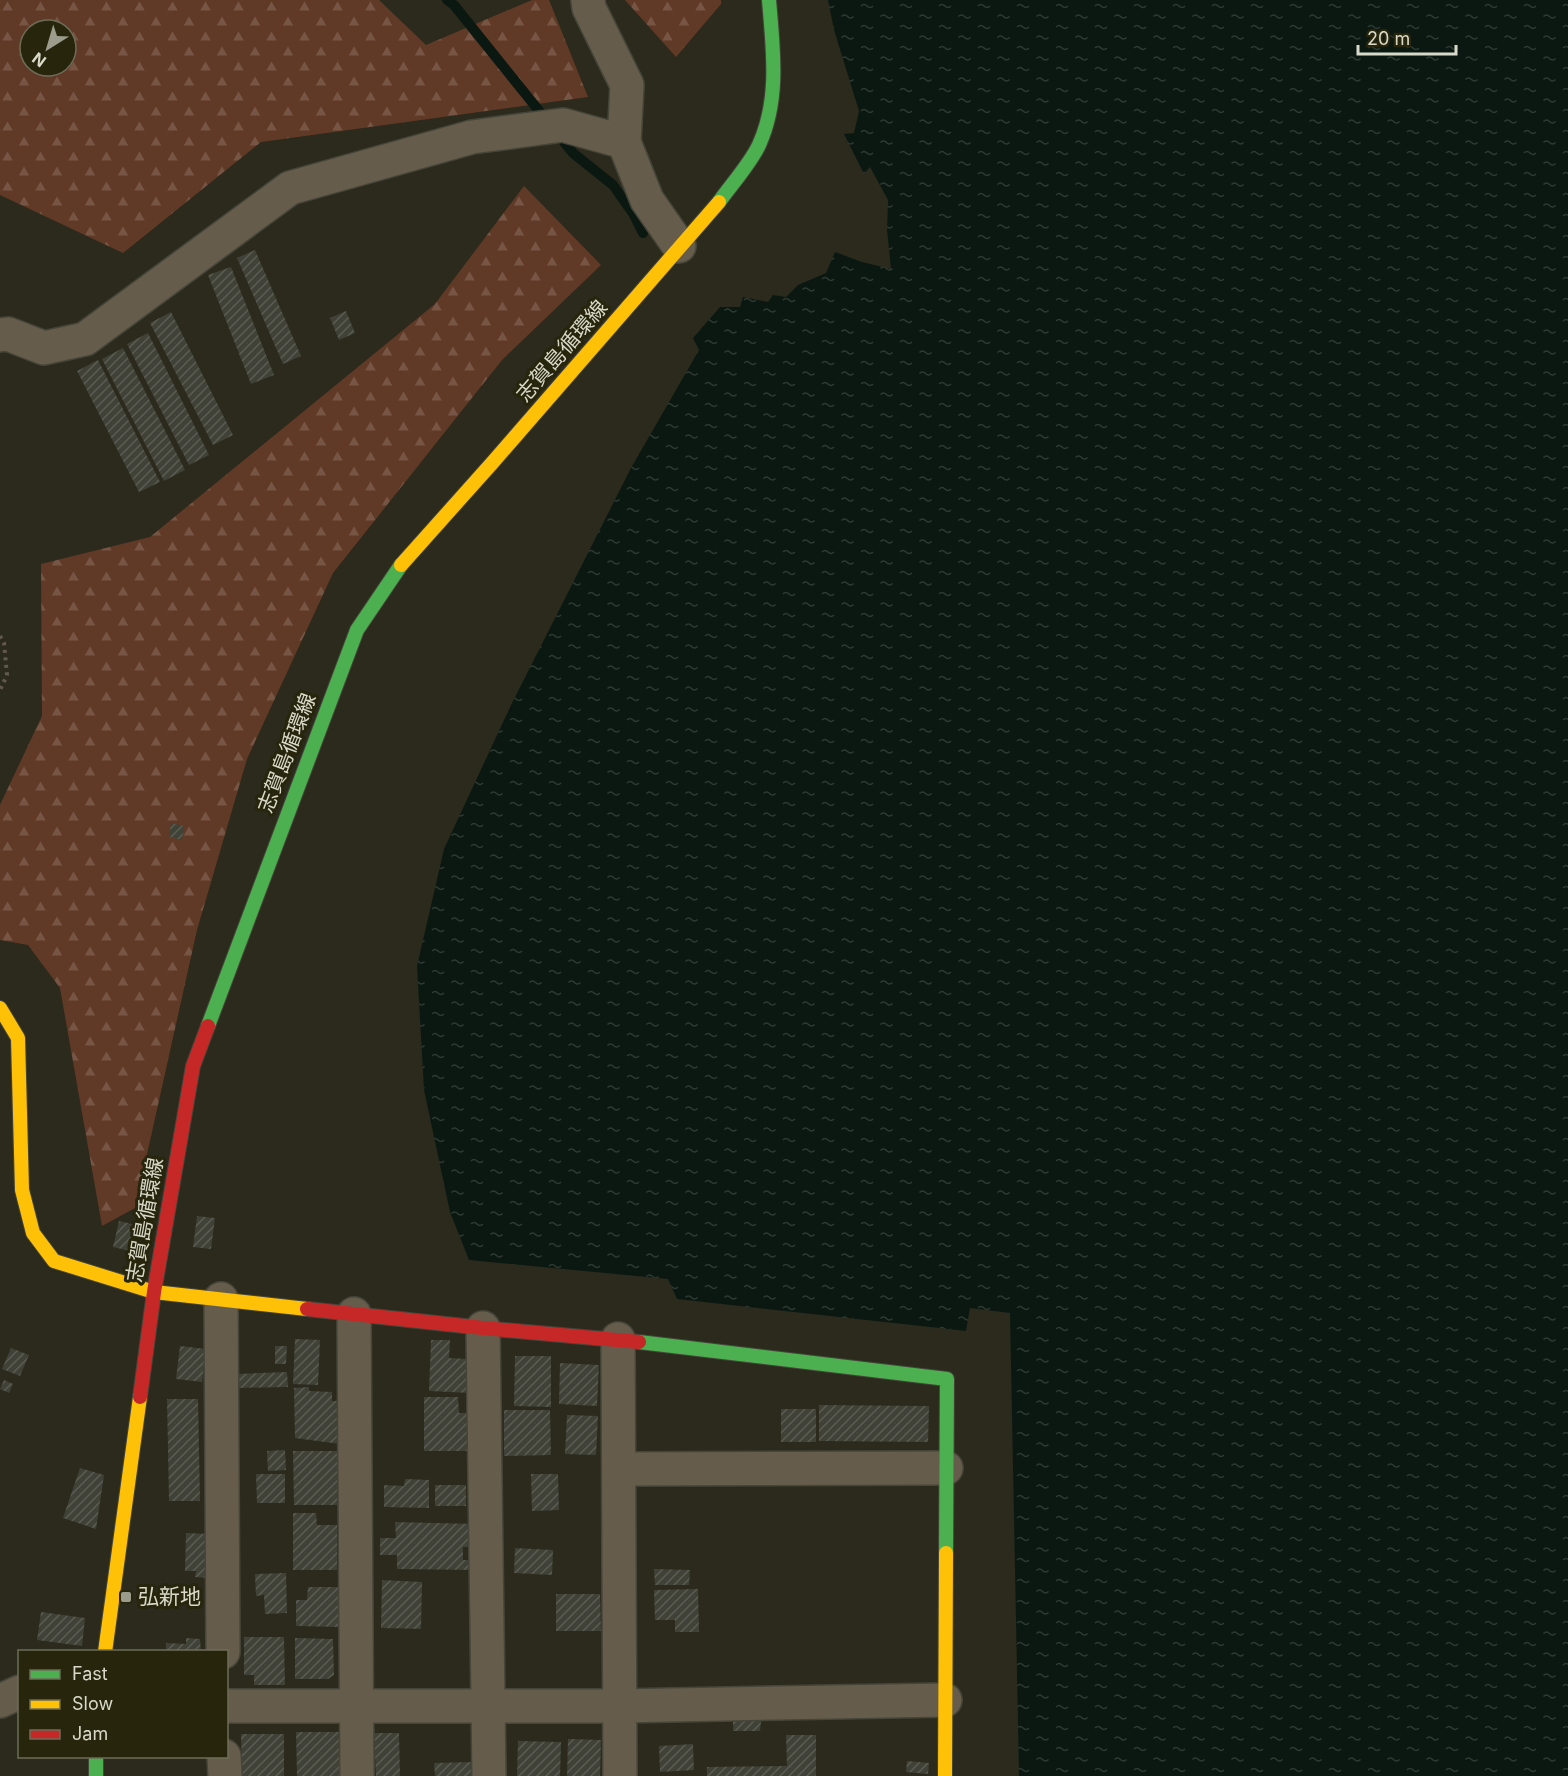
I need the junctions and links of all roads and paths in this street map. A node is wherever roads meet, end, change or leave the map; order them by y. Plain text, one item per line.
1 (588, 0) edge
2 (769, 0) edge
3 (624, 142) junction
4 (679, 246) junction
5 (0, 335) edge
6 (0, 636) edge
7 (0, 690) edge
8 (0, 1008) edge
9 (154, 1292) junction
10 (221, 1299) junction
11 (354, 1314) junction
12 (483, 1328) junction
13 (618, 1339) junction
14 (946, 1468) junction
15 (619, 1469) junction
16 (105, 1650) edge
17 (223, 1650) edge
18 (18, 1693) edge
19 (945, 1700) junction
20 (0, 1701) edge
21 (228, 1706) edge
22 (489, 1706) junction
23 (619, 1706) junction
24 (356, 1707) junction
25 (96, 1758) edge
26 (224, 1758) edge
27 (96, 1776) edge
28 (225, 1776) edge
29 (357, 1776) edge
30 (489, 1776) edge
31 (620, 1776) edge
32 (945, 1776) edge

1 - 3 street
2 - 4 main road, 志賀島循環線
3 - 4 street
3 - 5 street
4 - 9 main road, 志賀島循環線
6 - 7 path
8 - 9 main road
9 - 10 main road
9 - 16 main road, 志賀島循環線
10 - 11 main road
10 - 17 street
11 - 12 main road
11 - 24 street
12 - 13 main road
12 - 22 street
13 - 14 main road
13 - 15 street
14 - 15 street
14 - 19 main road
15 - 23 street
18 - 20 street
19 - 23 street
19 - 32 main road
21 - 24 street
22 - 23 street
22 - 24 street
22 - 30 street
23 - 31 street
24 - 29 street
25 - 27 main road
26 - 28 street

